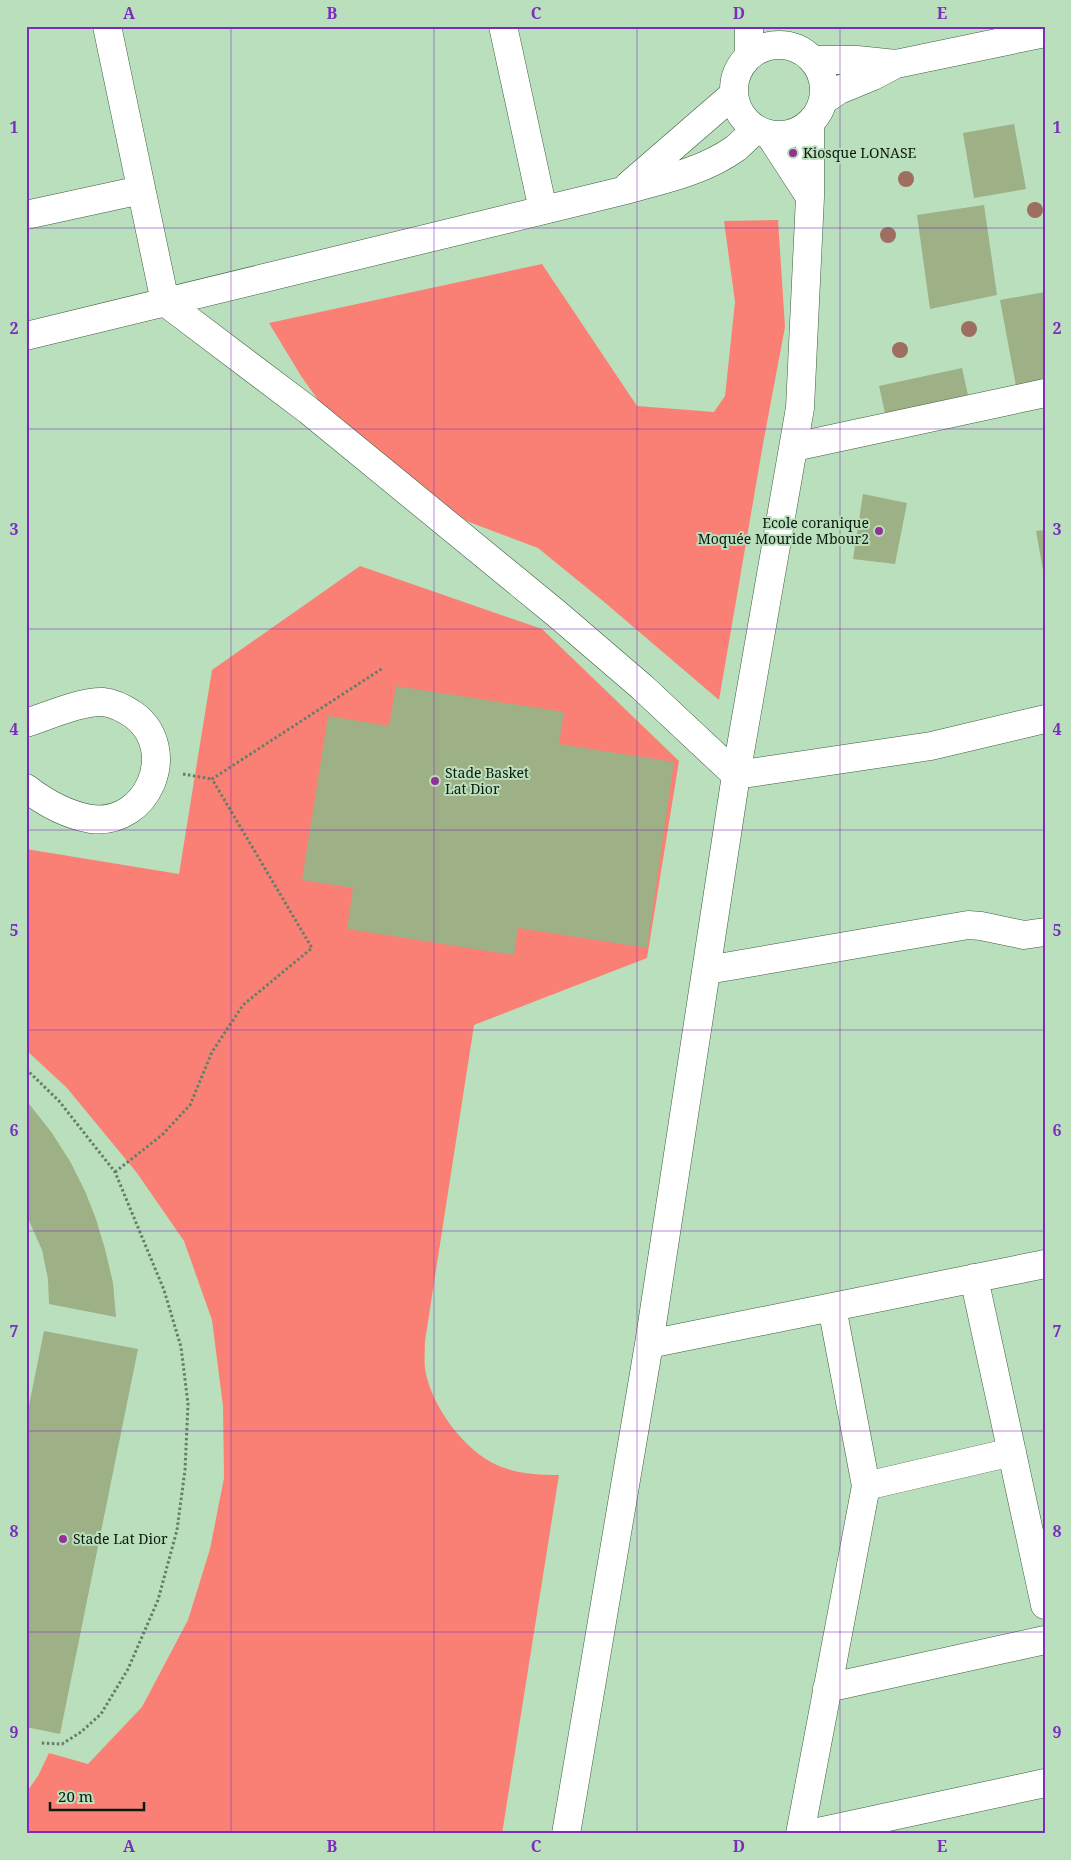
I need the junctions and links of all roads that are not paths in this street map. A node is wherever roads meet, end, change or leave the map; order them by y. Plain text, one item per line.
1 (107, 26) edge
2 (503, 26) edge
3 (749, 26) edge
4 (1031, 32) edge
5 (782, 36) edge
6 (749, 56) junction
7 (814, 60) junction
8 (896, 64) junction
9 (734, 94) junction
10 (824, 100) junction
11 (810, 124) junction
12 (763, 131) junction
13 (141, 190) junction
14 (622, 191) junction
15 (810, 197) junction
16 (543, 210) junction
17 (26, 215) edge
18 (165, 302) junction
19 (26, 336) edge
20 (1045, 393) edge
21 (794, 447) junction
22 (1045, 719) edge
23 (26, 723) edge
24 (736, 775) junction
25 (26, 788) edge
26 (1045, 932) edge
27 (707, 970) junction
28 (1045, 1264) edge
29 (974, 1278) junction
30 (832, 1307) junction
31 (649, 1344) junction
32 (1012, 1452) junction
33 (866, 1486) junction
34 (1045, 1605) edge
35 (1045, 1640) edge
36 (827, 1688) junction
37 (1045, 1783) edge
38 (566, 1834) edge
39 (800, 1834) edge
40 (809, 1834) edge

1 - 13 street
2 - 16 street
3 - 6 street
4 - 8 street
5 - 6 street
5 - 7 street
6 - 9 street
7 - 8 street
7 - 10 street
8 - 10 street
9 - 12 street
9 - 14 street
10 - 11 street
11 - 12 street
11 - 15 street
12 - 14 street
12 - 15 street
13 - 17 street
13 - 18 street
14 - 16 street
15 - 21 street
16 - 18 street
18 - 19 street
18 - 24 street
20 - 21 street
21 - 24 street
22 - 24 street
23 - 25 street
24 - 27 street
26 - 27 street
27 - 31 street
28 - 29 street
29 - 30 street
29 - 32 street
30 - 31 street
30 - 33 street
31 - 38 street
32 - 33 street
32 - 34 street
33 - 36 street
35 - 36 street
36 - 39 street
37 - 40 street

